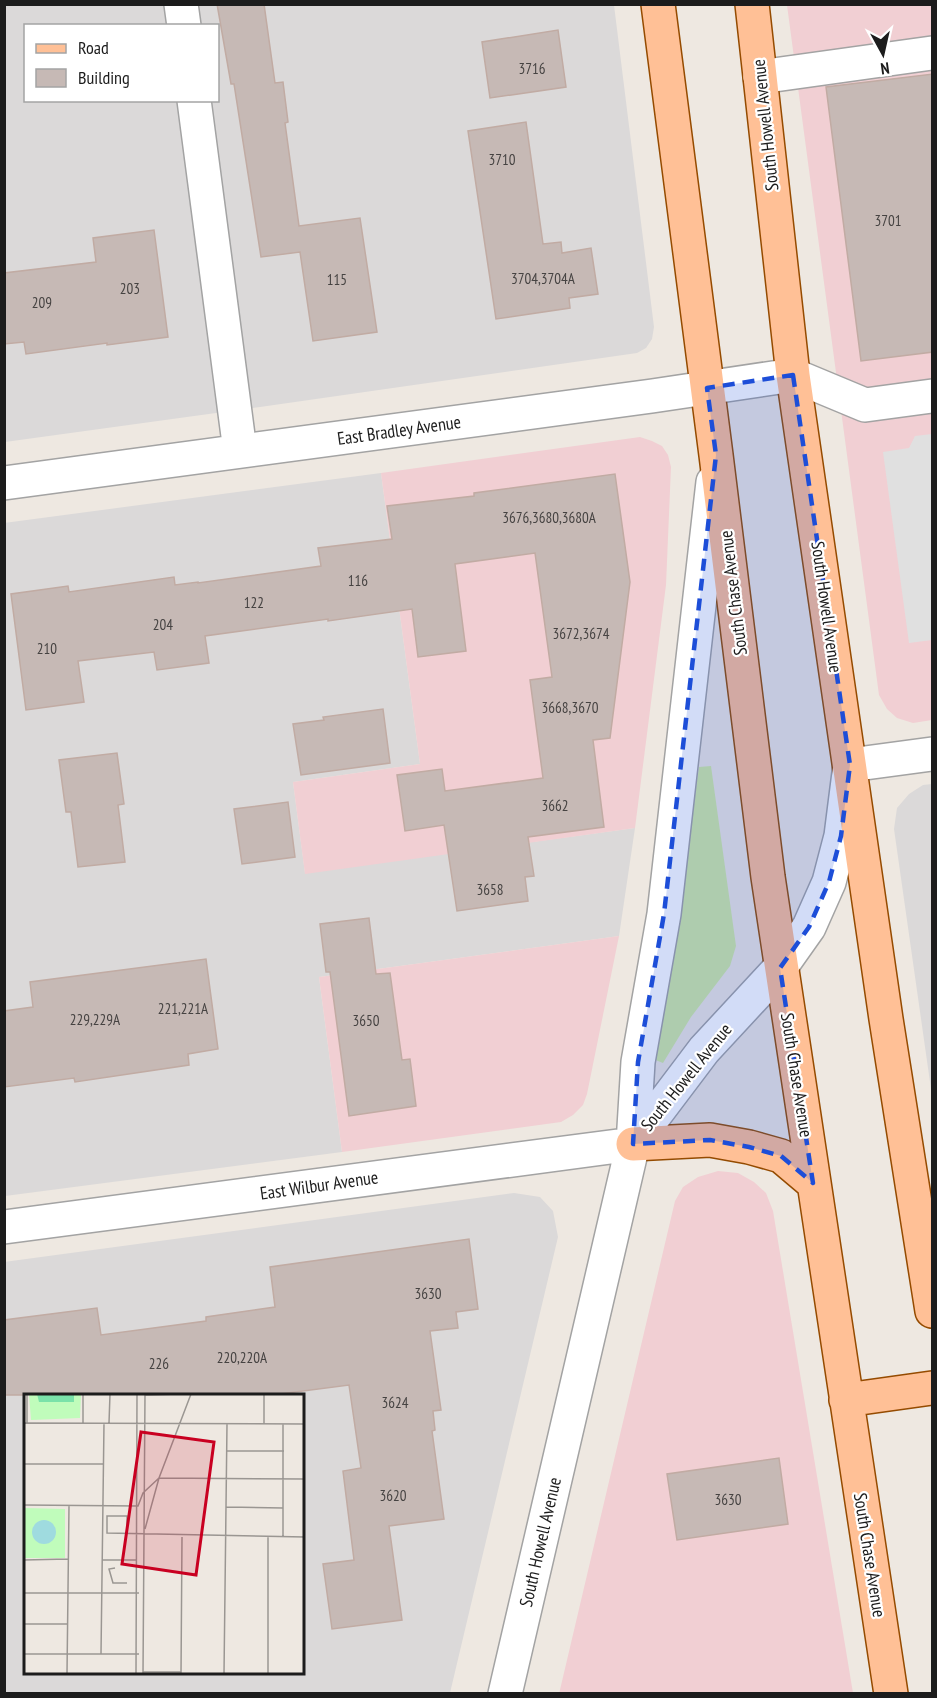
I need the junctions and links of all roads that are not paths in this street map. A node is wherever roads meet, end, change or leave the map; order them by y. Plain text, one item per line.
1 (181, 4) edge
2 (658, 4) edge
3 (752, 4) edge
4 (184, 24) edge
5 (933, 53) edge
6 (760, 77) junction
7 (194, 102) edge
8 (793, 375) junction
9 (707, 388) junction
10 (933, 396) edge
11 (240, 452) junction
12 (716, 455) junction
13 (4, 483) edge
14 (933, 754) edge
15 (850, 765) junction
16 (780, 968) junction
17 (633, 1144) junction
18 (813, 1183) junction
19 (4, 1227) edge
20 (933, 1311) edge
21 (933, 1388) edge
22 (846, 1400) junction
23 (504, 1694) edge
24 (891, 1694) edge

1 - 4 street
2 - 9 main road, South Howell Avenue
3 - 6 main road, South Howell Avenue
5 - 6 street
6 - 8 main road, South Howell Avenue
7 - 11 street
8 - 9 street, East Bradley Avenue
8 - 10 street
8 - 15 main road, South Howell Avenue
9 - 11 street, East Bradley Avenue
9 - 12 main road, South Howell Avenue
11 - 13 street, East Bradley Avenue
12 - 16 main road, South Chase Avenue
12 - 17 street, South Howell Avenue
14 - 15 street
15 - 16 street, South Howell Avenue
15 - 20 main road
16 - 17 street, South Howell Avenue
16 - 18 main road, South Chase Avenue
17 - 18 main road
17 - 19 street, East Wilbur Avenue
17 - 23 street, South Howell Avenue
18 - 22 main road, South Chase Avenue
21 - 22 main road
22 - 24 main road, South Chase Avenue

